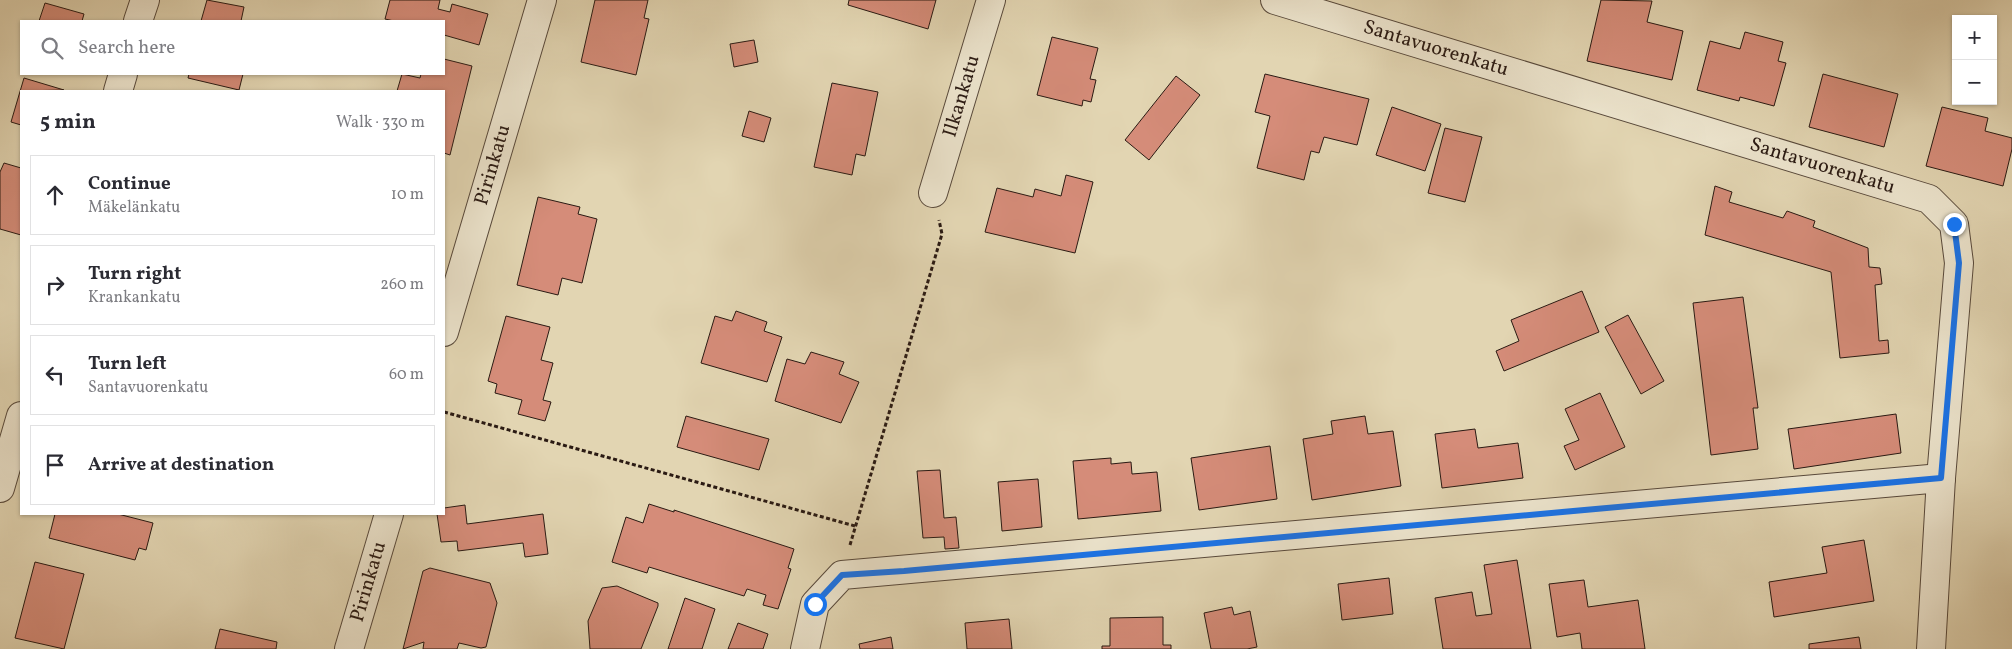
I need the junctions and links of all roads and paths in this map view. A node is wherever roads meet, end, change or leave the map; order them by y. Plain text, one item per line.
1 (145, 0) edge
2 (542, 0) edge
3 (991, 0) edge
4 (1275, 0) edge
5 (1304, 4) edge
6 (138, 20) edge
7 (123, 75) edge
8 (118, 90) edge
9 (934, 193) joint
10 (445, 329) edge
11 (445, 412) edge
12 (20, 419) edge
13 (1941, 478) junction
14 (0, 488) edge
15 (390, 515) edge
16 (855, 526) junction
17 (842, 575) junction
18 (349, 649) edge
19 (805, 649) edge
20 (1931, 649) edge

1 - 6 street
2 - 10 street, Pirinkatu
3 - 9 street, Ilkankatu
4 - 5 street, Santavuorenkatu
5 - 13 street, Santavuorenkatu
7 - 8 street
9 - 16 path
11 - 16 path
12 - 14 street
13 - 17 street
13 - 20 street, Santavuorenkatu
15 - 18 street, Pirinkatu
16 - 17 path
17 - 19 street

